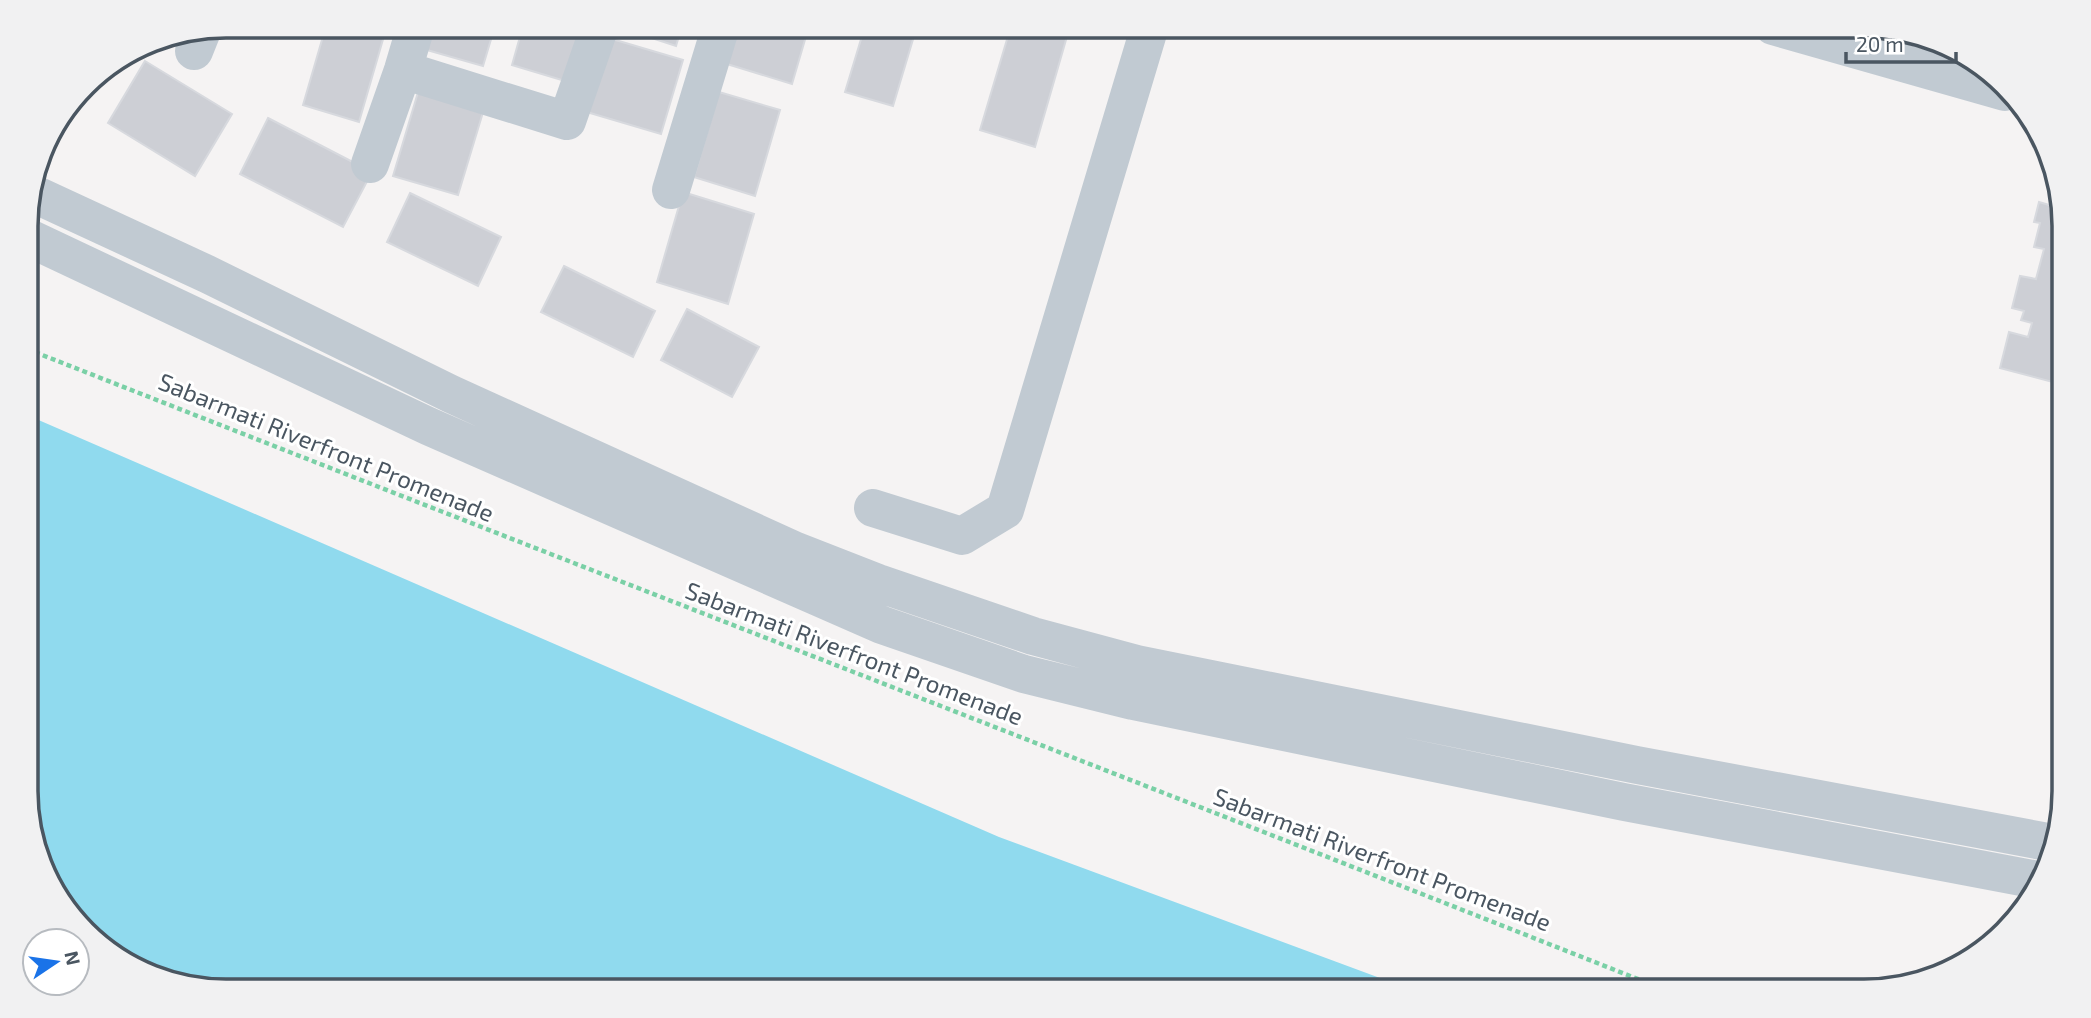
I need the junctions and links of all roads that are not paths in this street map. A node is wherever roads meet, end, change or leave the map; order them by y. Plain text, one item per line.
1 (413, 38) edge
2 (596, 38) edge
3 (717, 38) edge
4 (1146, 38) edge
5 (1827, 38) edge
6 (1961, 68) edge
7 (404, 70) junction
8 (1979, 78) edge
9 (370, 164) dead end
10 (671, 190) dead end
11 (41, 196) edge
12 (39, 243) edge
13 (873, 508) dead end
14 (2046, 842) edge
15 (2031, 879) edge

1 - 7 street
2 - 7 street
3 - 10 street
4 - 13 street
5 - 6 street
6 - 8 street
7 - 9 street
11 - 14 street
12 - 15 street

